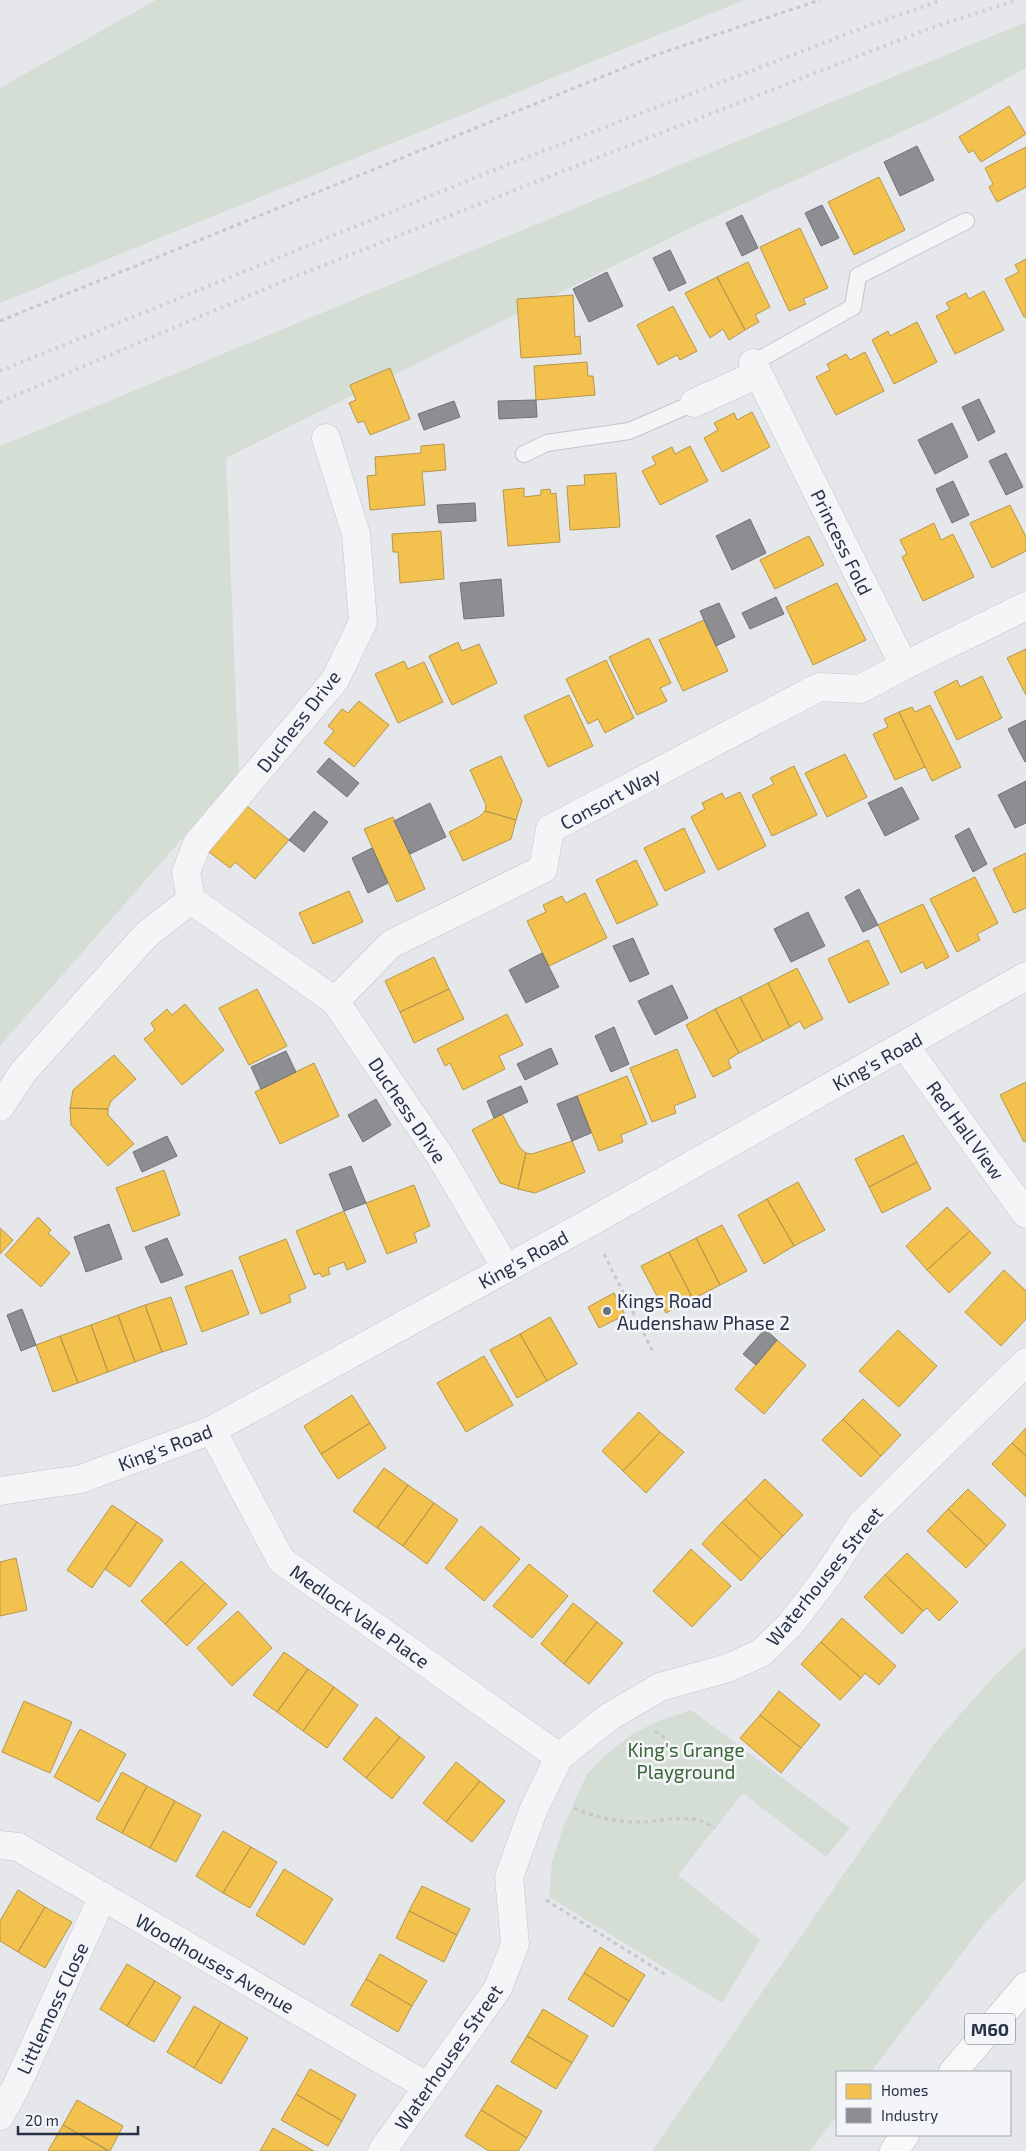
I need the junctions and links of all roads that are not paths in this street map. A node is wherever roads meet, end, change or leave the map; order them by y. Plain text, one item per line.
1 (966, 221) dead end
2 (756, 368) junction
3 (694, 403) joint
4 (326, 438) dead end
5 (524, 454) dead end
6 (1026, 606) edge
7 (904, 666) junction
8 (191, 900) junction
9 (1026, 976) edge
10 (335, 1001) junction
11 (905, 1046) junction
12 (0, 1107) edge
13 (1026, 1214) edge
14 (506, 1268) junction
15 (1026, 1362) edge
16 (212, 1430) junction
17 (0, 1491) edge
18 (559, 1757) junction
19 (0, 1845) edge
20 (102, 1898) junction
21 (1026, 1986) edge
22 (954, 2071) edge
23 (428, 2087) junction
24 (0, 2116) edge
25 (904, 2136) edge
26 (382, 2151) edge
27 (894, 2151) edge

1 - 2 lane
2 - 3 street
2 - 7 street, Princess Fold
3 - 5 lane
4 - 8 street, Duchess Drive
6 - 7 street
7 - 10 street, Consort Way
8 - 10 street, Duchess Drive
8 - 12 street
9 - 11 street, King's Road
10 - 14 street, Duchess Drive
11 - 13 street, Red Hall View
11 - 14 street, King's Road
14 - 16 street, King's Road
15 - 18 street, Waterhouses Street
16 - 17 street, King's Road
16 - 18 street, Medlock Vale Place
18 - 23 street, Waterhouses Street
19 - 20 street, Woodhouses Avenue
20 - 23 street, Woodhouses Avenue
20 - 24 street, Littlemoss Close
21 - 22 highway, M60
23 - 26 street, Waterhouses Street
25 - 27 highway

